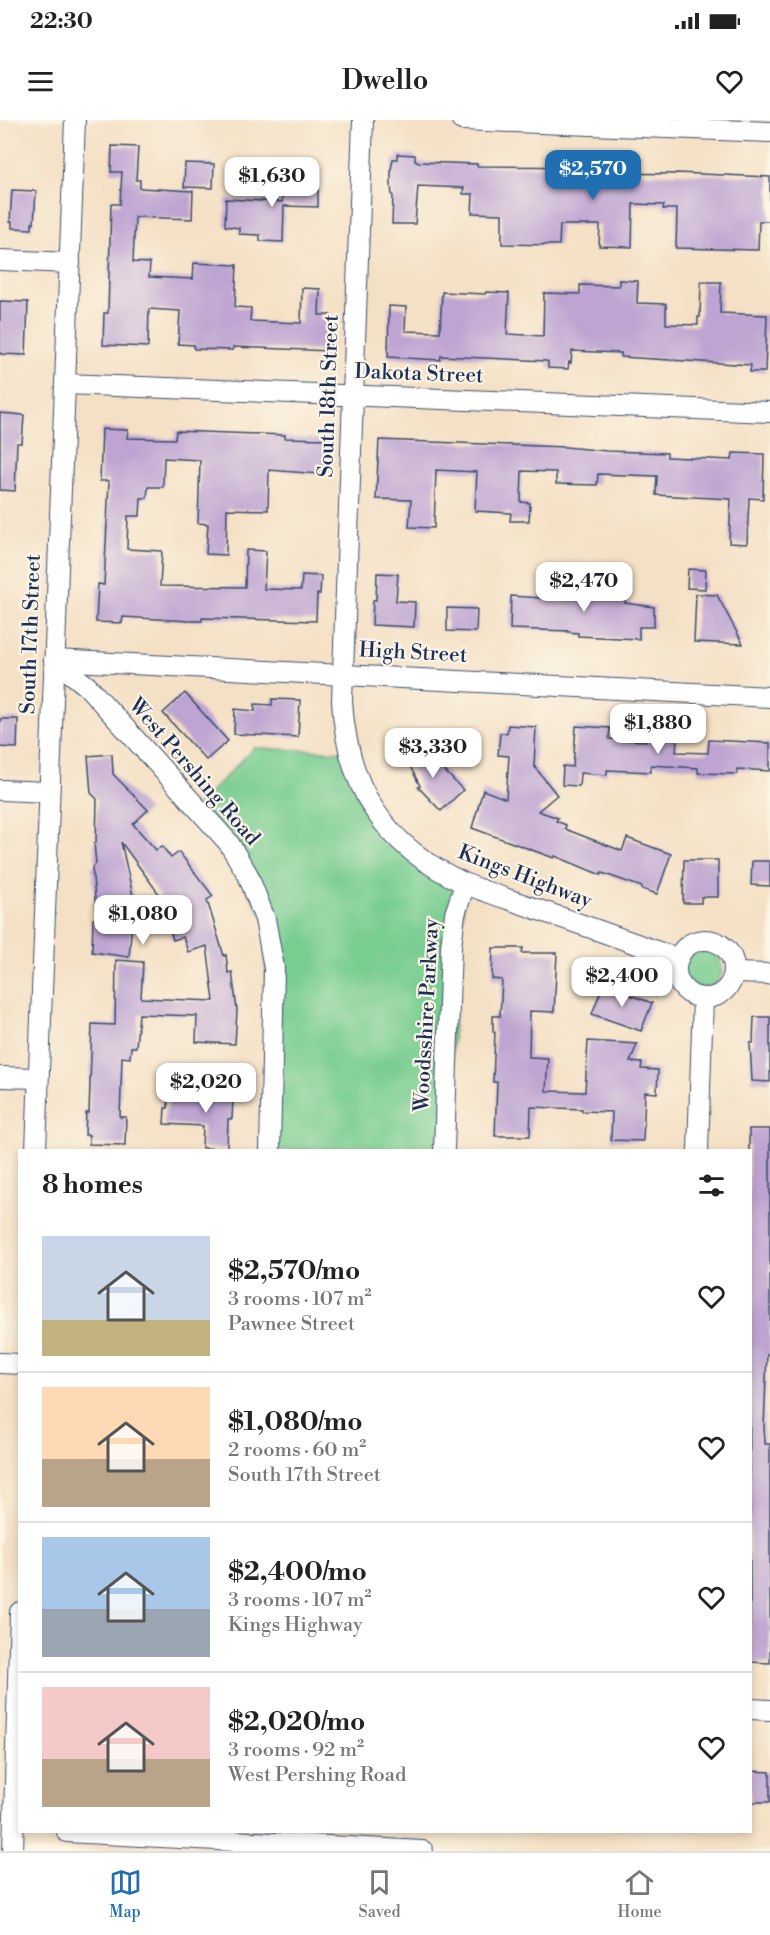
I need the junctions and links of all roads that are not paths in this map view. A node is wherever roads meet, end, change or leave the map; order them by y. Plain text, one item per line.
1 (75, 120) edge
2 (363, 120) edge
3 (462, 120) edge
4 (770, 132) edge
5 (0, 260) edge
6 (70, 263) junction
7 (65, 384) junction
8 (353, 395) junction
9 (770, 412) edge
10 (54, 660) junction
11 (343, 673) junction
12 (770, 697) edge
13 (0, 790) edge
14 (49, 792) junction
15 (465, 884) junction
16 (678, 959) junction
17 (734, 973) junction
18 (770, 974) edge
19 (704, 998) junction
20 (0, 1077) edge
21 (38, 1078) junction
22 (36, 1149) edge
23 (270, 1149) edge
24 (444, 1149) edge
25 (698, 1149) edge
26 (0, 1363) edge
27 (18, 1364) edge
28 (18, 1619) edge
29 (9, 1649) edge
30 (752, 1709) edge
31 (770, 1710) edge
32 (11, 1828) edge
33 (82, 1833) edge
34 (307, 1848) edge
35 (13, 1851) edge
36 (423, 1851) edge

1 - 6 street, South 17th Street
2 - 8 street, South 18th Street
3 - 4 street
5 - 6 street
6 - 7 street, South 17th Street
7 - 8 street, Dakota Street
7 - 10 street, South 17th Street
8 - 9 street, Dakota Street
8 - 11 street, South 18th Street
10 - 11 street, High Street
10 - 14 street, South 17th Street
10 - 23 street, West Pershing Road
11 - 12 street, High Street
11 - 15 street, Kings Highway
13 - 14 street
14 - 21 street, South 17th Street
15 - 16 street, Kings Highway
15 - 24 street, Woodsshire Parkway
16 - 17 street
16 - 19 street
17 - 18 street
17 - 19 street
19 - 25 street
20 - 21 street
21 - 22 street, South 17th Street
26 - 27 street
28 - 29 street
29 - 32 street
30 - 31 street
32 - 35 street
33 - 34 street
34 - 36 street

